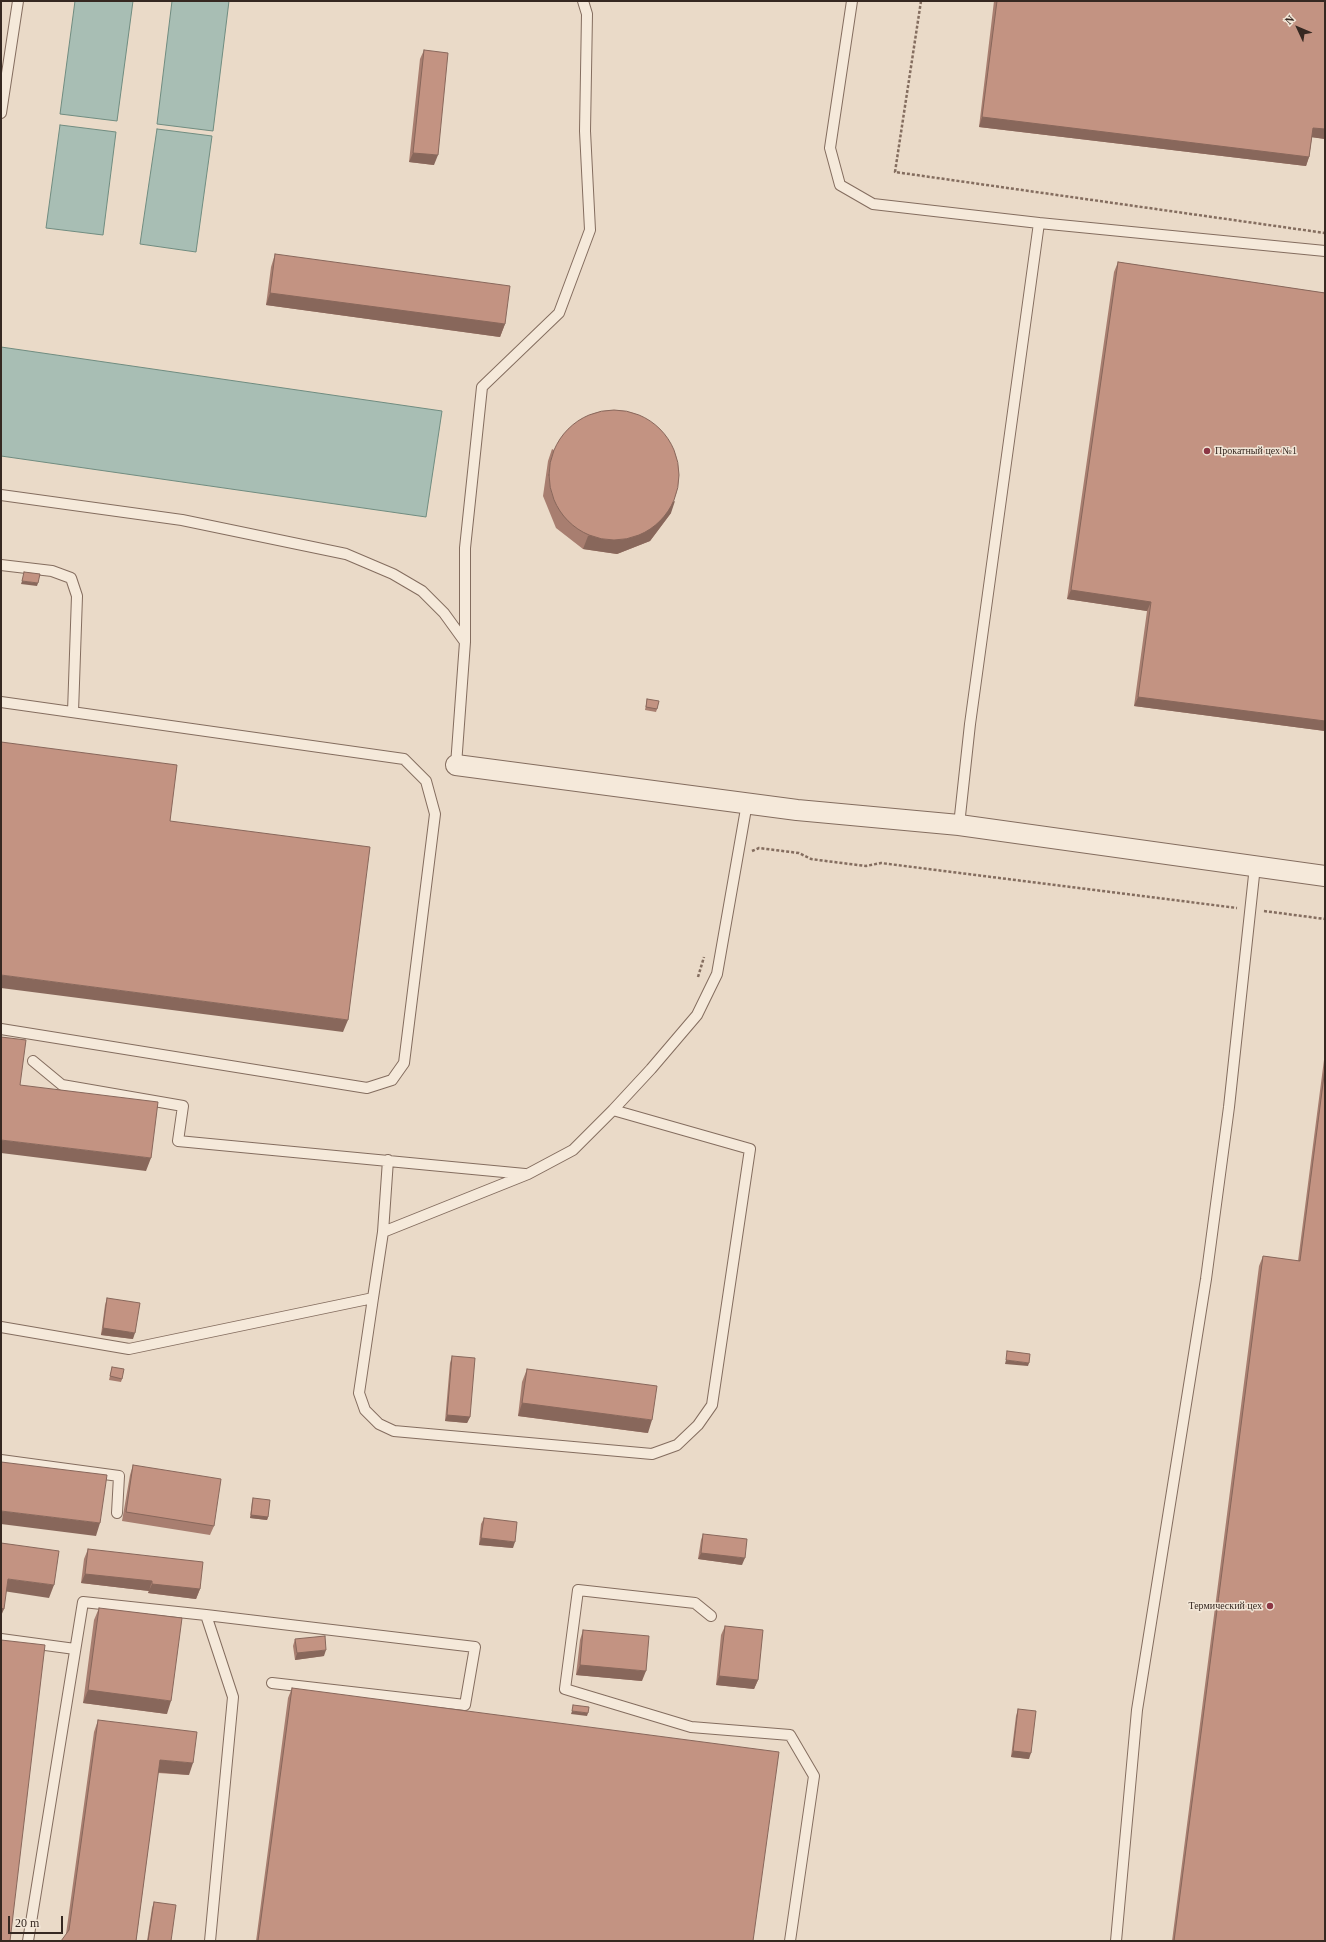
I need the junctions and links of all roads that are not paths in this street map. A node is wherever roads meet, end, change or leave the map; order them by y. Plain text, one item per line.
1 (18, 1) edge
2 (583, 1) edge
3 (852, 1) edge
4 (1, 113) edge
5 (1039, 223) junction
6 (1325, 251) edge
7 (1, 495) edge
8 (1, 565) edge
9 (465, 642) junction
10 (1, 702) edge
11 (73, 712) junction
12 (456, 765) joint
13 (747, 804) junction
14 (959, 825) junction
15 (1255, 866) junction
16 (1325, 876) edge
17 (1, 1029) edge
18 (33, 1061) dead end
19 (613, 1110) junction
20 (388, 1160) junction
21 (528, 1174) junction
22 (383, 1232) junction
23 (372, 1298) junction
24 (1, 1327) edge
25 (1, 1460) edge
26 (117, 1514) dead end
27 (206, 1615) junction
28 (711, 1616) dead end
29 (1, 1639) edge
30 (75, 1649) junction
31 (272, 1683) dead end
32 (28, 1941) edge
33 (210, 1941) edge
34 (790, 1941) edge
35 (1116, 1941) edge

1 - 4 lane
2 - 9 lane
3 - 5 lane
5 - 6 lane
5 - 14 lane
7 - 9 lane
8 - 11 lane
9 - 12 lane
10 - 11 lane
11 - 17 lane
12 - 13 street
13 - 14 street
13 - 19 lane
14 - 15 street
15 - 16 street
15 - 35 lane
18 - 20 lane
19 - 21 lane
19 - 23 lane
20 - 21 lane
20 - 22 lane
21 - 22 lane
22 - 23 lane
23 - 24 lane
25 - 26 lane
27 - 30 lane
27 - 31 lane
27 - 33 lane
28 - 34 lane
29 - 30 lane
30 - 32 lane

